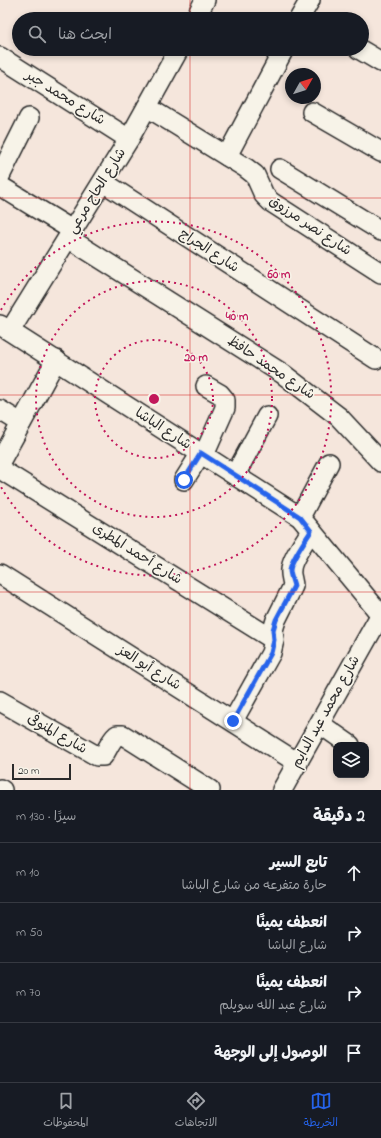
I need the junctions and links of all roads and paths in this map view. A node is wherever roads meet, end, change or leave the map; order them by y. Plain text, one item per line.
1 (205, 0) edge
2 (310, 0) edge
3 (199, 12) edge
4 (304, 12) edge
5 (369, 55) edge
6 (174, 56) edge
7 (280, 56) edge
8 (0, 57) edge
9 (381, 62) edge
10 (147, 107) junction
11 (312, 112) dead end
12 (29, 118) dead end
13 (129, 139) junction
14 (381, 152) edge
15 (227, 156) junction
16 (280, 169) dead end
17 (0, 176) edge
18 (103, 182) junction
19 (0, 186) edge
20 (381, 231) edge
21 (70, 234) junction
22 (381, 273) edge
23 (5, 328) edge
24 (376, 358) dead end
25 (56, 360) junction
26 (206, 386) dead end
27 (0, 410) edge
28 (267, 416) dead end
29 (21, 424) junction
30 (202, 454) junction
31 (0, 462) edge
32 (329, 462) dead end
33 (381, 462) edge
34 (0, 469) edge
35 (235, 475) junction
36 (184, 480) dead end
37 (305, 524) junction
38 (0, 574) edge
39 (380, 619) edge
40 (274, 640) junction
41 (0, 701) edge
42 (233, 721) junction
43 (320, 724) junction
44 (346, 742) edge
45 (298, 763) junction
46 (210, 790) edge
47 (282, 790) edge

1 - 3 street
2 - 4 street
5 - 9 street
6 - 10 street, شارع الحاج مرعي
7 - 15 street
8 - 13 street, شارع محمد جبر
10 - 13 street, شارع الحاج مرعي
10 - 15 street, شارع نصر مرزوق
11 - 14 street
12 - 17 street
13 - 18 street, شارع الحاج مرعي
15 - 22 street, شارع نصر مرزوق
16 - 20 street
18 - 21 street, شارع الحاج مرعي
18 - 24 street, شارع الجراج
19 - 21 street, شارع محمد حافظ
21 - 23 street, شارع الحاج مرعي
21 - 33 street, شارع محمد حافظ
23 - 25 street, شارع الباشا
25 - 29 street
25 - 30 street, شارع الباشا
26 - 30 street
27 - 29 street
28 - 35 street
29 - 31 street
30 - 35 street, شارع الباشا
30 - 36 street
32 - 37 street
34 - 40 street, شارع أحمد المطرى
35 - 37 street, شارع الباشا
37 - 39 street, شارع الباشا
37 - 40 street
38 - 42 street, شارع أبو العز
39 - 43 street, شارع محمد عبد الدايم
40 - 42 street
41 - 46 street, شارع المنوفى
42 - 45 street, شارع أبو العز
43 - 44 street
43 - 45 street, شارع محمد عبد الدايم
45 - 47 street, شارع محمد عبد الدايم

